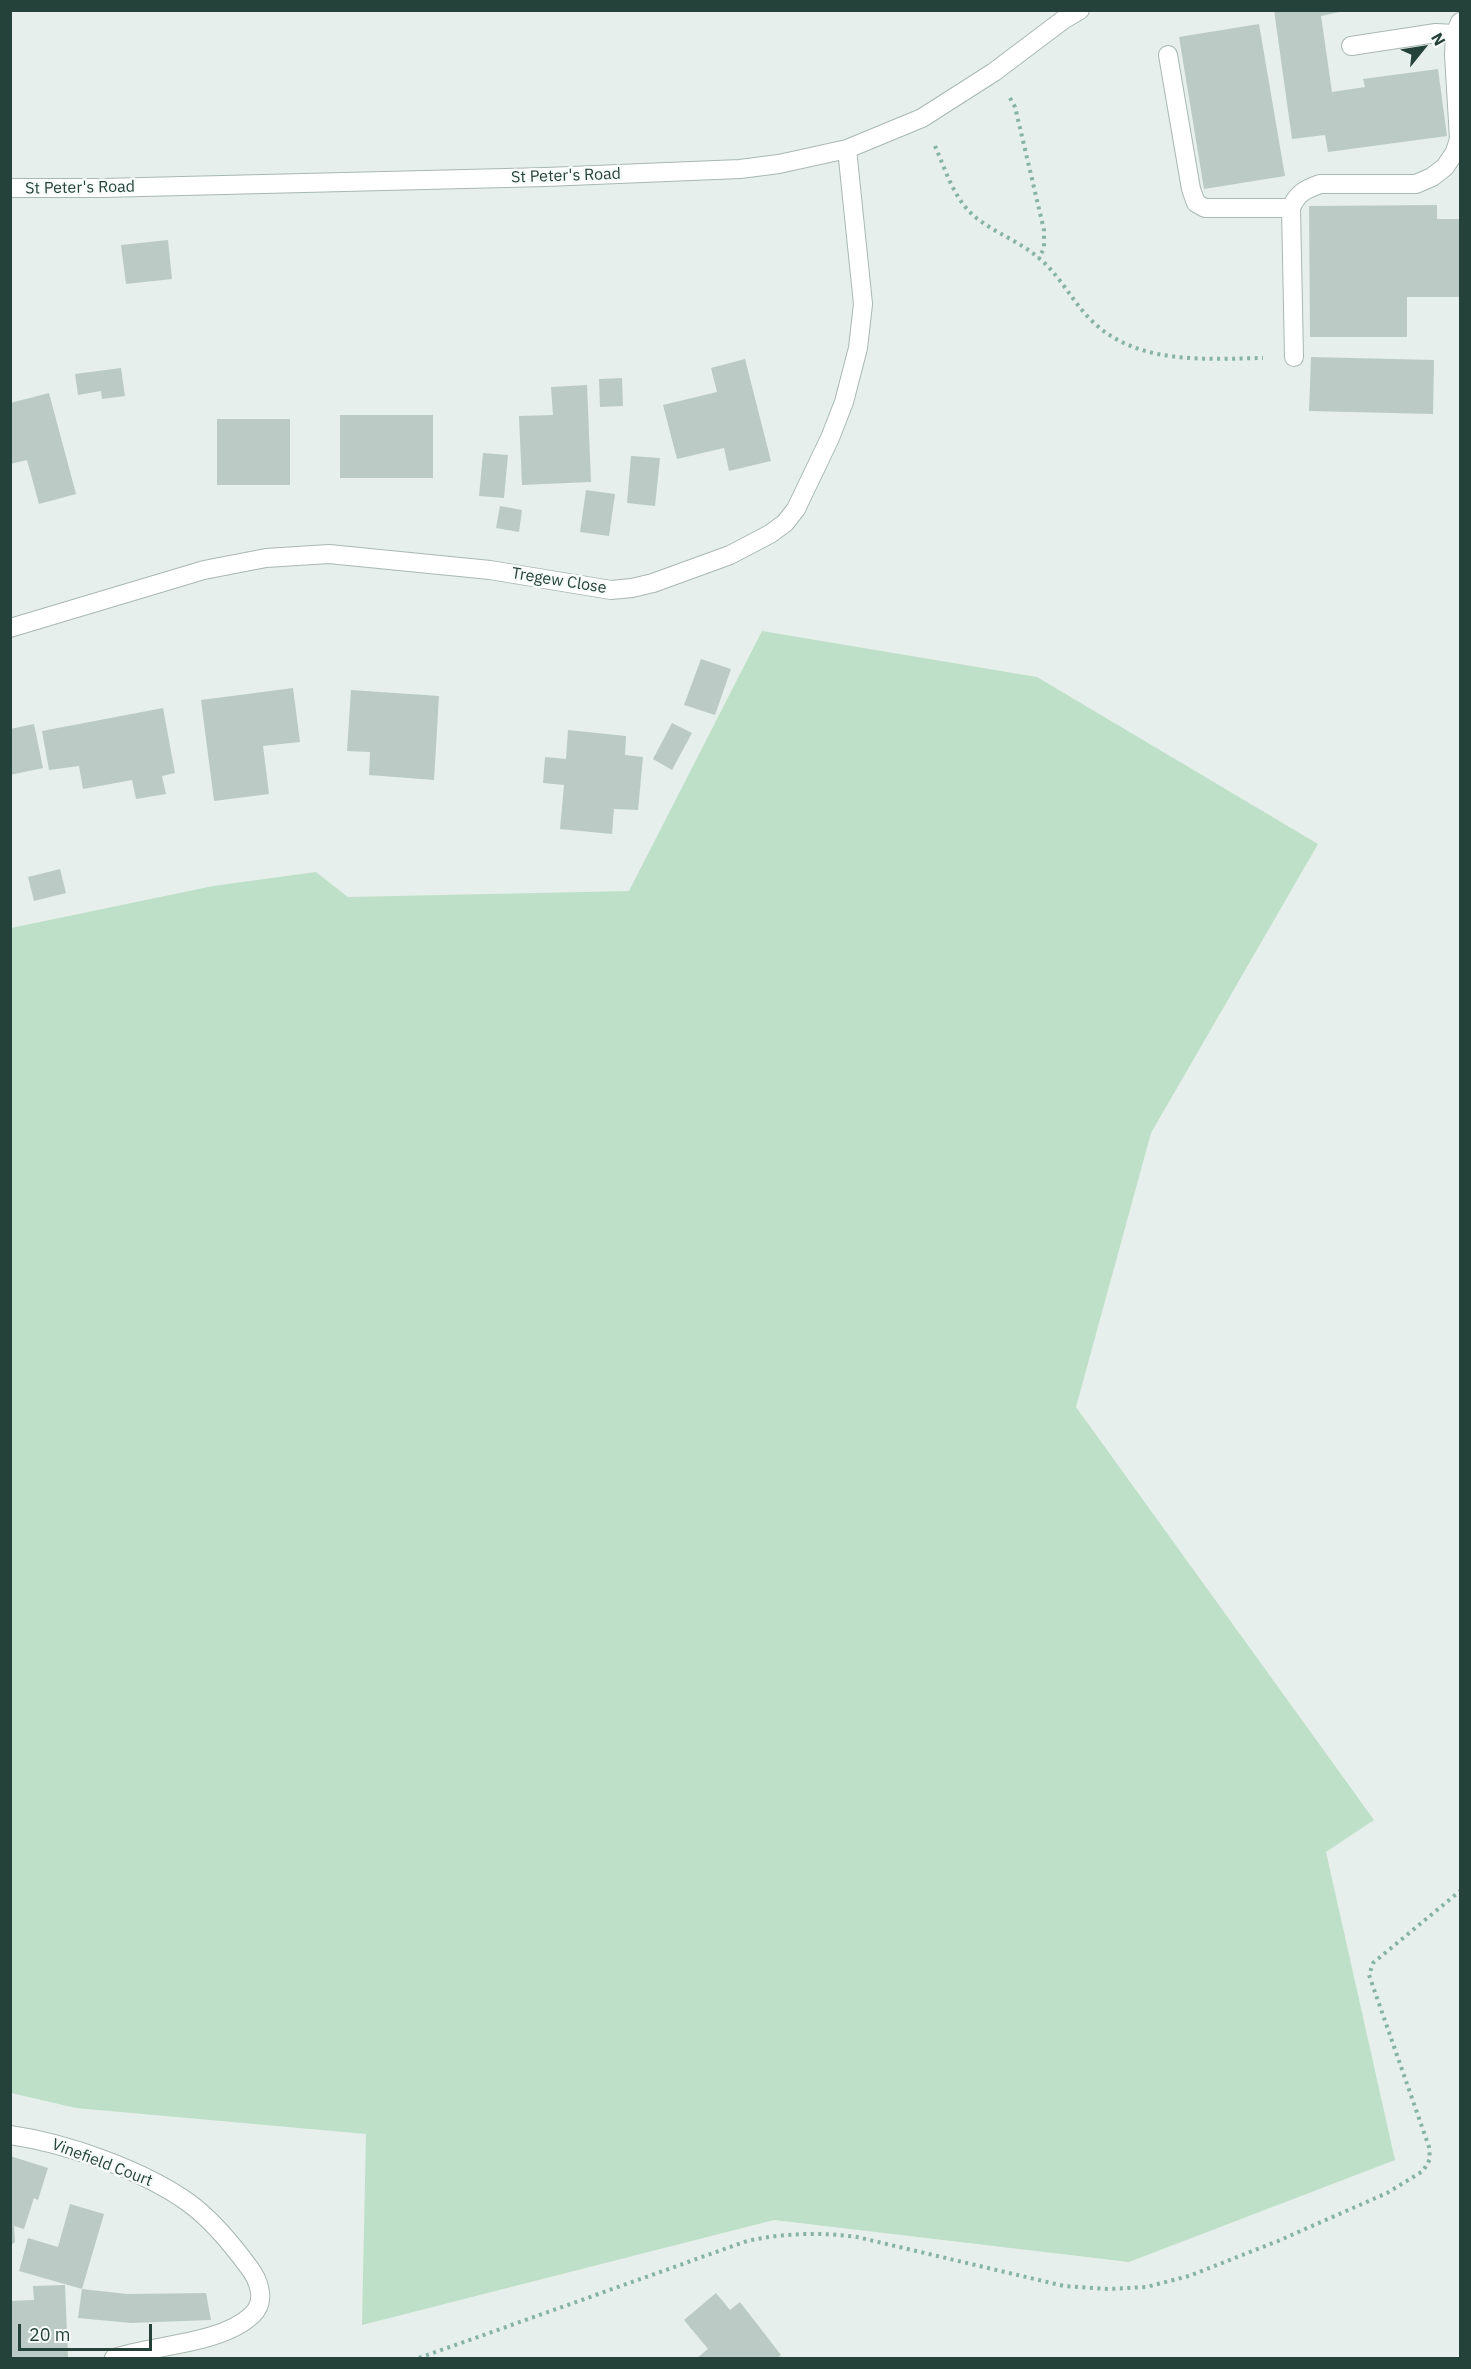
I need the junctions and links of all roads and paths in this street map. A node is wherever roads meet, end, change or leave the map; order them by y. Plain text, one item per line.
1 (1080, 10) edge
2 (1458, 28) edge
3 (1351, 46) dead end
4 (1168, 55) dead end
5 (994, 72) junction
6 (922, 118) junction
7 (847, 149) junction
8 (10, 188) edge
9 (1291, 208) junction
10 (1039, 258) junction
11 (1294, 357) joint
12 (10, 628) edge
13 (1461, 1891) edge
14 (10, 2135) edge
15 (114, 2358) edge
16 (419, 2358) edge

1 - 5 street, St Peter's Road
2 - 3 street
2 - 9 street
4 - 9 street
5 - 6 street, St Peter's Road
5 - 10 path
6 - 7 street, St Peter's Road
6 - 10 path
7 - 8 street, St Peter's Road
7 - 12 street, Tregew Close
9 - 11 street
10 - 11 path
13 - 16 path
14 - 15 street, Vinefield Court

